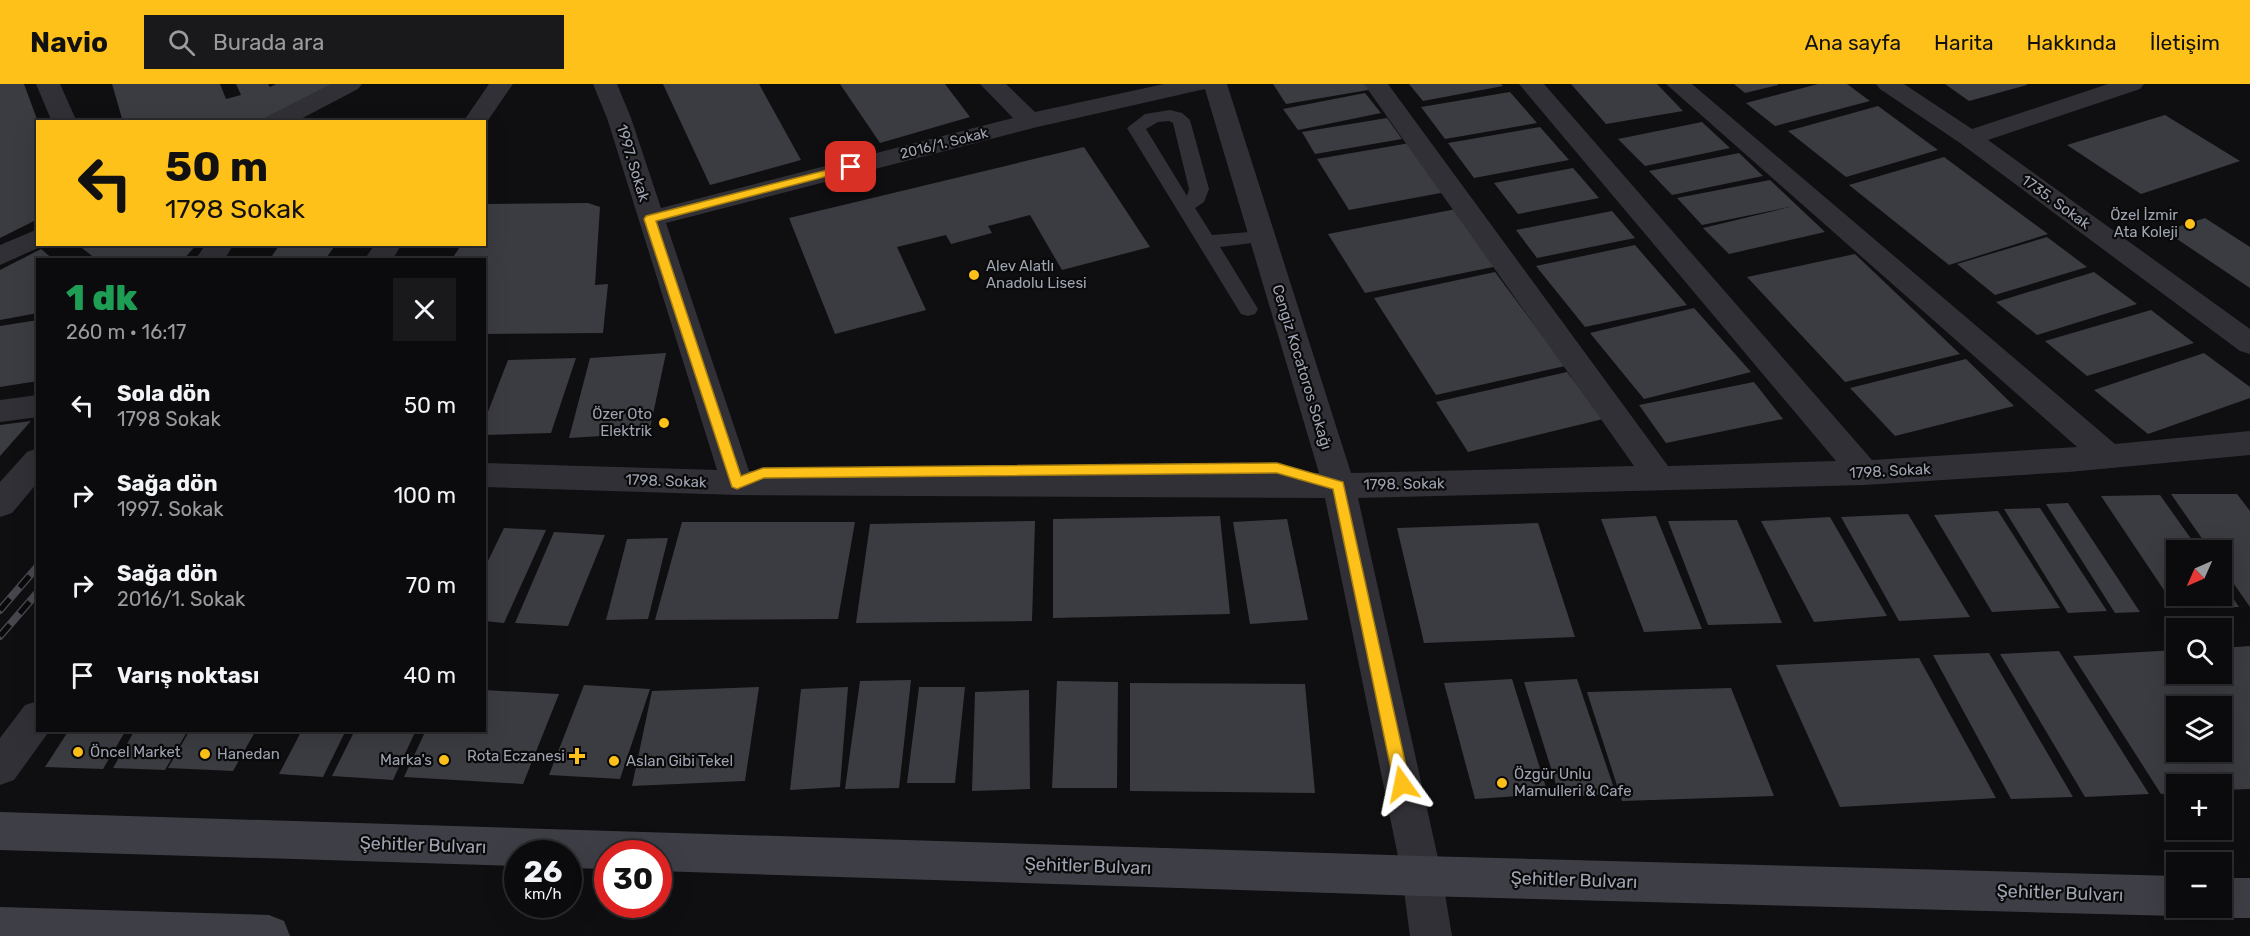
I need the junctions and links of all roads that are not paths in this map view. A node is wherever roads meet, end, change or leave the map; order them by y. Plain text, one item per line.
1 (48, 84) edge
2 (351, 84) edge
3 (501, 84) edge
4 (605, 84) edge
5 (992, 84) edge
6 (1196, 84) edge
7 (1215, 84) edge
8 (1376, 84) edge
9 (1531, 84) edge
10 (1678, 84) edge
11 (1888, 84) edge
12 (2132, 84) edge
13 (64, 120) edge
14 (278, 120) edge
15 (324, 120) edge
16 (476, 120) edge
17 (1030, 121) junction
18 (1969, 138) junction
19 (1184, 206) dead end
20 (650, 219) junction
21 (1262, 237) junction
22 (36, 239) edge
23 (1206, 242) junction
24 (0, 256) edge
25 (1248, 309) dead end
26 (2250, 344) edge
27 (36, 406) edge
28 (0, 411) edge
29 (2250, 443) edge
30 (2108, 456) junction
31 (36, 462) edge
32 (1864, 473) junction
33 (486, 475) edge
34 (1660, 479) junction
35 (737, 483) junction
36 (1339, 486) junction
37 (0, 504) edge
38 (36, 720) edge
39 (0, 768) edge
40 (0, 831) edge
41 (1422, 876) junction
42 (2166, 897) edge
43 (2232, 898) edge
44 (2250, 898) edge
45 (0, 928) edge
46 (142, 934) edge
47 (269, 936) edge
48 (1431, 936) edge

1 - 13 street
2 - 14 street
2 - 15 street
3 - 16 street
4 - 20 street, 1997. Sokak
5 - 17 street
6 - 17 street, 2016/1. Sokak
7 - 21 street, Cengiz Kocatoros Sokağı
8 - 34 street
9 - 32 street
10 - 30 street
11 - 18 street, 1735. Sokak
12 - 18 street
17 - 20 street, 2016/1. Sokak
18 - 26 street, 1735. Sokak
19 - 23 lane
20 - 35 street, 1997. Sokak
21 - 23 lane
21 - 36 street, Cengiz Kocatoros Sokağı
22 - 24 street
23 - 25 lane
27 - 28 street
29 - 30 street, 1798. Sokak
30 - 32 street, 1798. Sokak
31 - 37 street
32 - 34 street, 1798. Sokak
33 - 35 street, 1798. Sokak
34 - 36 street, 1798. Sokak
35 - 36 street, 1798. Sokak
36 - 41 street, Cengiz Kocatoros Sokağı
38 - 39 street
40 - 41 street, Şehitler Bulvarı
41 - 42 street, Şehitler Bulvarı
41 - 48 street, Cengiz Kocatoros Sokağı
43 - 44 street
45 - 46 street
46 - 47 street

